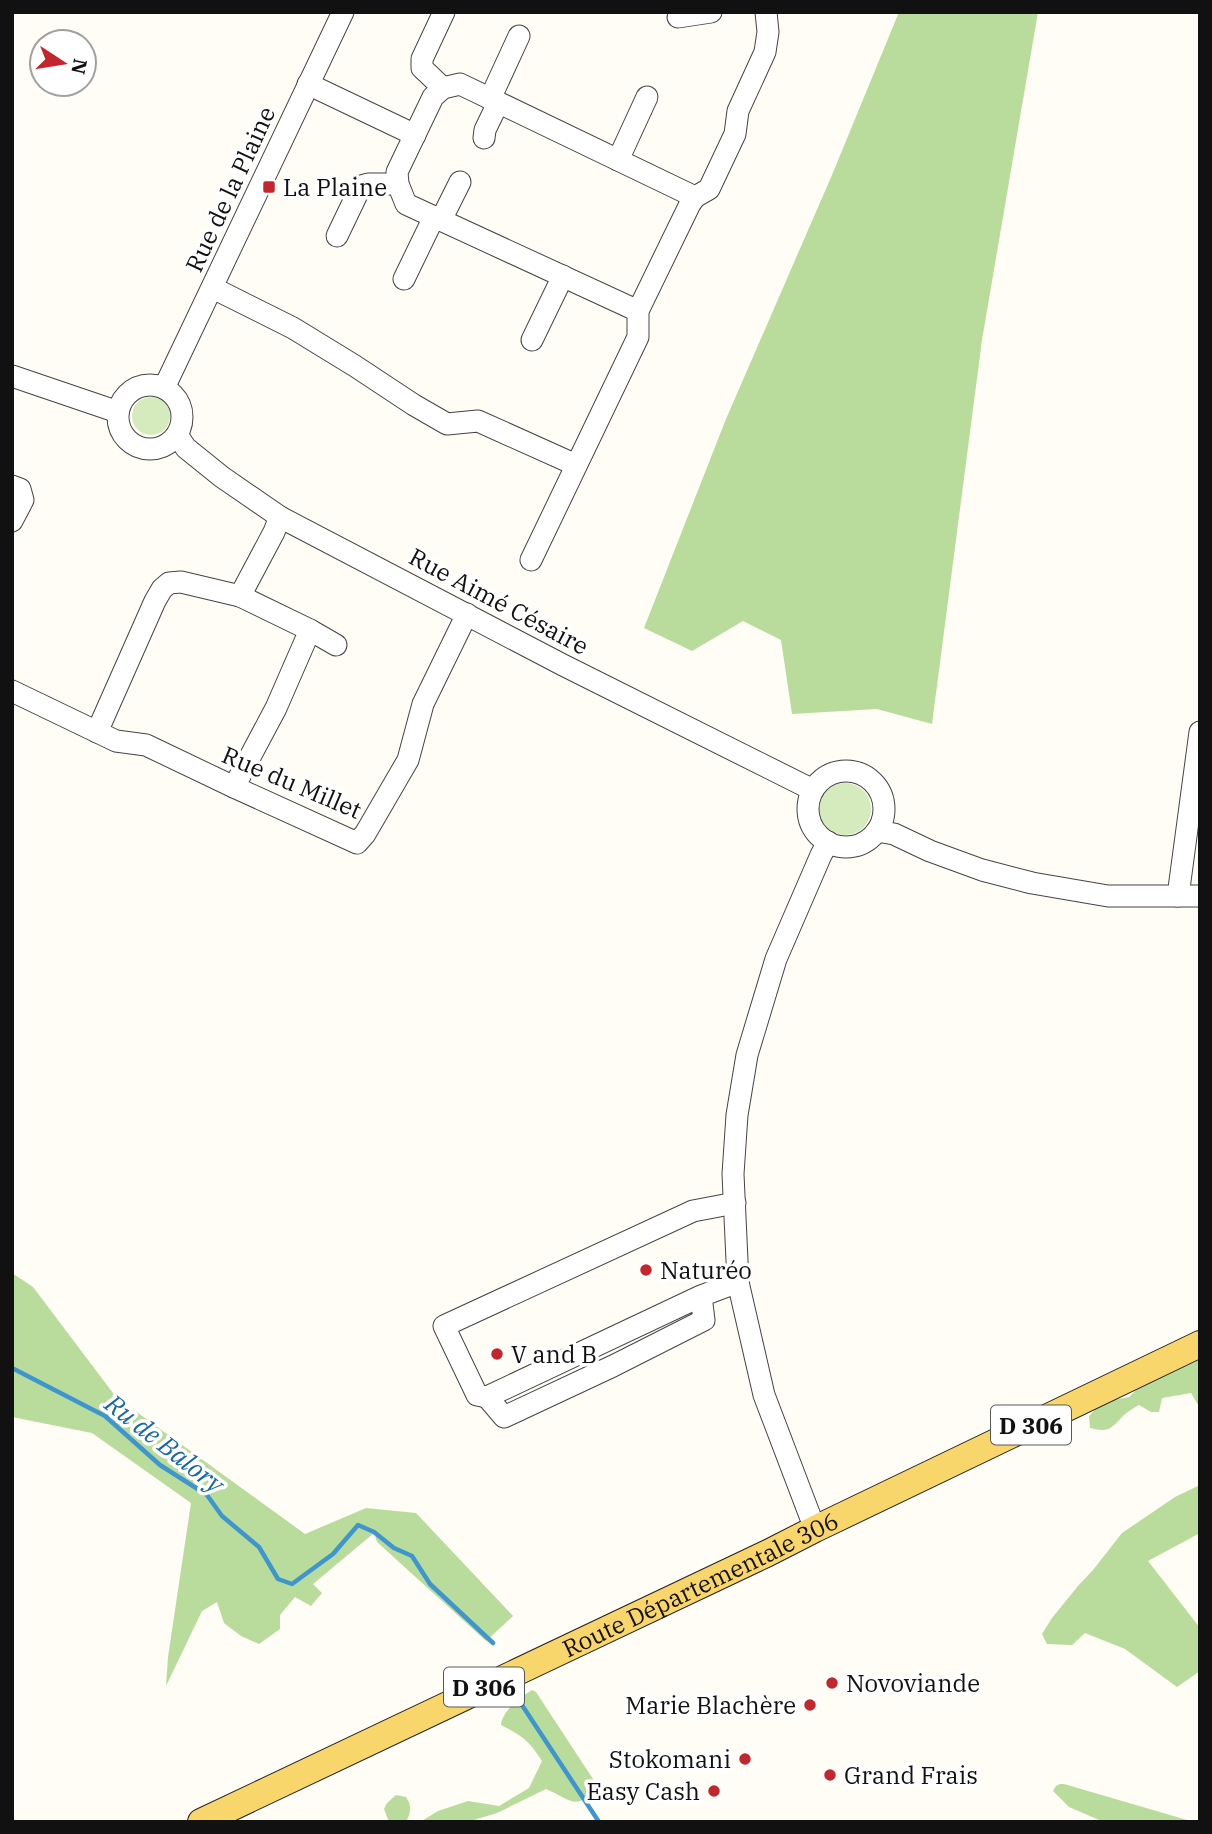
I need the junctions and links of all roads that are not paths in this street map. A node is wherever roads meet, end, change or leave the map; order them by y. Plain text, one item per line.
1 (343, 12) edge
2 (444, 12) edge
3 (711, 12) edge
4 (766, 12) edge
5 (678, 17) dead end
6 (519, 37) dead end
7 (308, 84) junction
8 (443, 88) junction
9 (647, 97) dead end
10 (494, 101) junction
11 (415, 135) junction
12 (484, 138) dead end
13 (618, 160) junction
14 (460, 182) dead end
15 (398, 184) junction
16 (695, 197) junction
17 (438, 218) junction
18 (337, 236) dead end
19 (563, 276) junction
20 (404, 279) dead end
21 (212, 288) junction
22 (638, 311) junction
23 (532, 340) dead end
24 (12, 376) edge
25 (164, 388) junction
26 (118, 412) junction
27 (177, 435) junction
28 (576, 465) junction
29 (18, 493) edge
30 (281, 517) junction
31 (12, 521) edge
32 (531, 560) dead end
33 (240, 596) junction
34 (467, 614) junction
35 (310, 630) junction
36 (336, 645) dead end
37 (12, 691) edge
38 (97, 732) junction
39 (1200, 732) edge
40 (234, 787) junction
41 (813, 790) junction
42 (877, 831) junction
43 (828, 842) junction
44 (1178, 896) junction
45 (1200, 896) edge
46 (735, 1203) junction
47 (738, 1282) junction
48 (701, 1296) junction
49 (609, 1340) junction
50 (1200, 1344) edge
51 (613, 1366) junction
52 (487, 1397) junction
53 (815, 1529) junction
54 (201, 1822) edge

1 - 7 street, Rue de la Plaine
2 - 8 street
3 - 5 street
4 - 16 street
6 - 10 street
7 - 11 street
7 - 21 street, Rue de la Plaine
8 - 10 street
8 - 11 street
9 - 13 street
10 - 12 street
10 - 13 street
11 - 15 street
13 - 16 street
14 - 17 street
15 - 17 street
15 - 18 street
16 - 22 street
17 - 19 street
17 - 20 street
19 - 22 street
19 - 23 street
21 - 25 street, Rue de la Plaine
21 - 28 street
22 - 28 street
24 - 26 street
25 - 26 street
25 - 27 street
26 - 27 street
27 - 30 street, Rue Aimé Césaire
28 - 32 street
29 - 31 street
30 - 33 street
30 - 34 street, Rue Aimé Césaire
33 - 35 street
33 - 38 street
34 - 40 street, Rue du Millet
34 - 41 street, Rue Aimé Césaire
35 - 36 street
35 - 40 street
37 - 38 street, Rue du Millet
38 - 40 street, Rue du Millet
39 - 44 street
41 - 42 street
41 - 43 street
42 - 43 street
42 - 44 street
43 - 46 street
44 - 45 street
46 - 47 street
46 - 52 street
47 - 48 street
47 - 53 street
48 - 49 street
48 - 51 street
49 - 51 street
49 - 52 street
50 - 53 main road, Route Départementale 306 / D 306
51 - 52 street
53 - 54 main road, Route Départementale 306 / D 306

